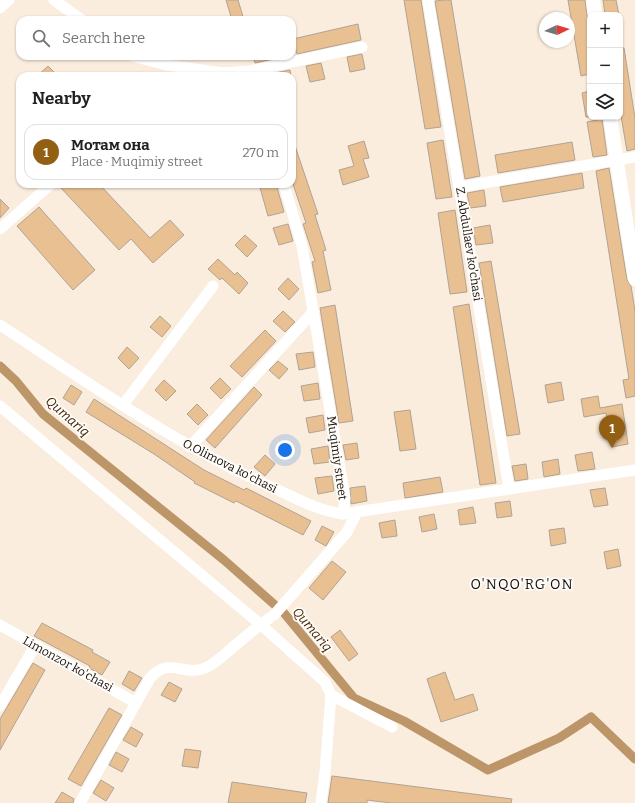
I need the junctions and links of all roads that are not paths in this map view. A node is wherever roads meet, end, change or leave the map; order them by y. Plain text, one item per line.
1 (9, 0) edge
2 (54, 0) edge
3 (428, 0) edge
4 (593, 0) edge
5 (0, 8) edge
6 (595, 12) edge
7 (76, 16) edge
8 (362, 47) dead end
9 (148, 60) edge
10 (215, 72) edge
11 (259, 72) edge
12 (610, 120) edge
13 (635, 157) edge
14 (616, 160) junction
15 (460, 187) junction
16 (46, 188) edge
17 (285, 188) edge
18 (0, 229) edge
19 (635, 279) edge
20 (213, 286) dead end
21 (314, 311) junction
22 (0, 325) edge
23 (123, 405) junction
24 (0, 406) edge
25 (190, 447) junction
26 (635, 470) edge
27 (509, 488) junction
28 (357, 512) junction
29 (343, 514) junction
30 (260, 624) junction
31 (0, 625) edge
32 (35, 646) junction
33 (331, 695) junction
34 (136, 703) junction
35 (0, 706) edge
36 (392, 727) dead end
37 (80, 803) edge
38 (321, 803) edge

1 - 5 street
2 - 7 street
3 - 15 street, Z. Abdullaev ko'chasi
4 - 6 main road
8 - 11 street
9 - 10 street
12 - 14 main road
13 - 14 street
14 - 15 street
14 - 19 main road
15 - 27 street, Z. Abdullaev ko'chasi
16 - 18 street
17 - 21 street, Muqimiy street
20 - 23 street
21 - 25 street
21 - 29 street, Muqimiy street
22 - 23 street, O.Olimova ko'chasi
23 - 25 street, O.Olimova ko'chasi
24 - 30 street
25 - 29 street, O.Olimova ko'chasi
26 - 27 street, Muqimiy street
27 - 28 street, Muqimiy street
28 - 29 street, Muqimiy street
28 - 30 street
30 - 33 street
30 - 34 street
31 - 32 street, Limonzor ko'chasi
32 - 34 street, Limonzor ko'chasi
32 - 35 street
33 - 36 street
33 - 38 street
34 - 37 street

